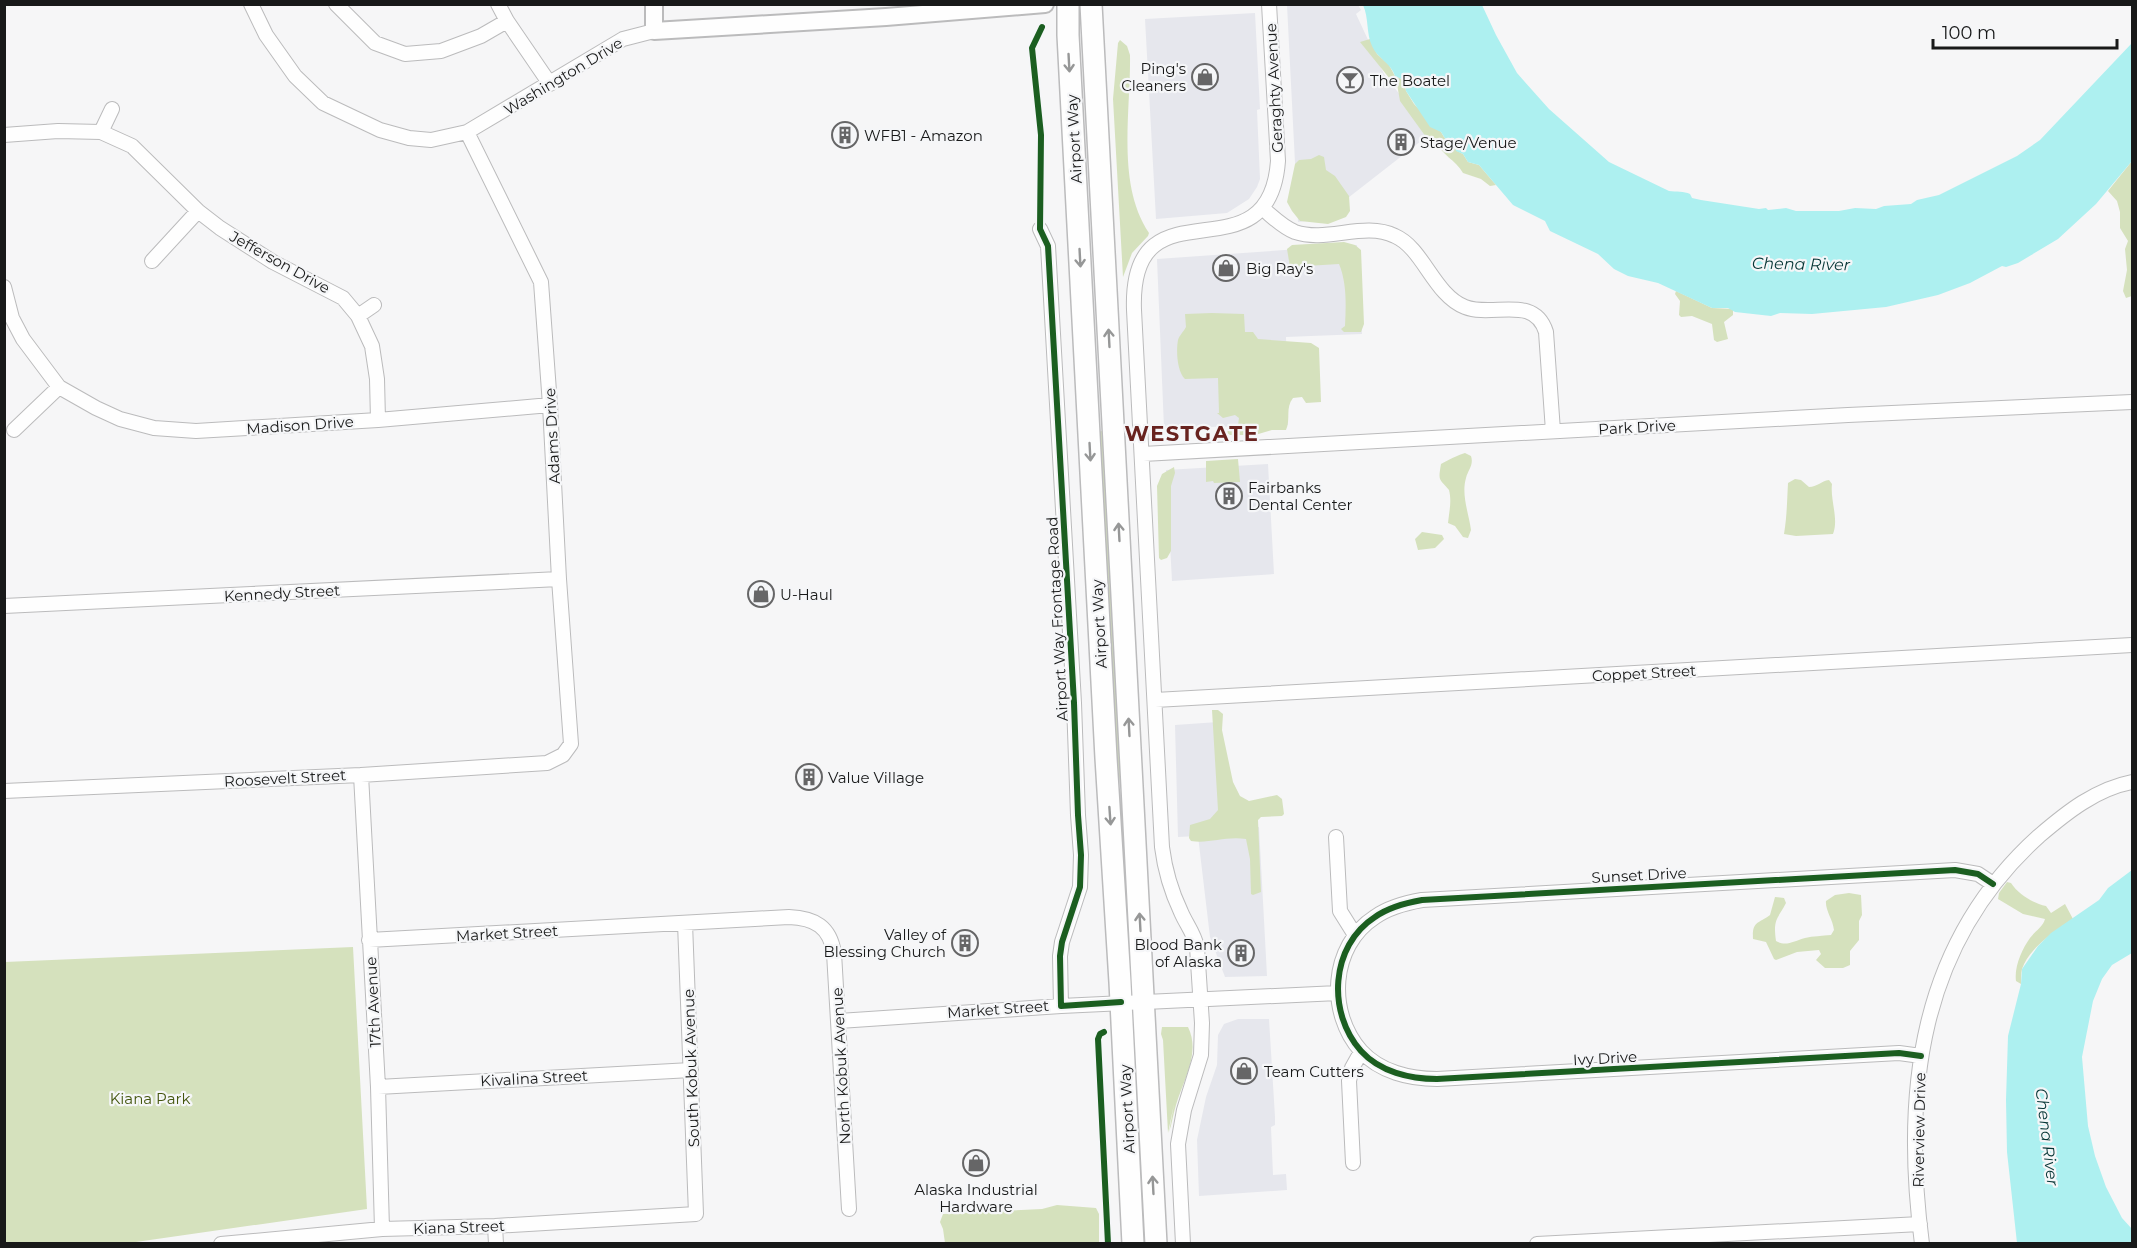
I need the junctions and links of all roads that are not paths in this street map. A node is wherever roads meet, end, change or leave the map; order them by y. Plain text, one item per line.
1 (251, 4) edge
2 (336, 4) edge
3 (498, 4) edge
4 (654, 4) edge
5 (1045, 4) edge
6 (1068, 4) edge
7 (1091, 4) edge
8 (1269, 4) edge
9 (507, 21) junction
10 (654, 31) junction
11 (550, 84) junction
12 (112, 110) dead end
13 (101, 132) junction
14 (467, 132) junction
15 (4, 135) edge
16 (1262, 208) junction
17 (198, 212) junction
18 (1040, 229) dead end
19 (152, 261) dead end
20 (4, 287) edge
21 (374, 305) dead end
22 (358, 316) junction
23 (59, 387) junction
24 (2133, 402) edge
25 (550, 405) junction
26 (378, 420) junction
27 (14, 430) dead end
28 (1553, 431) junction
29 (1143, 454) junction
30 (559, 579) junction
31 (4, 606) edge
32 (2133, 645) edge
33 (1155, 700) junction
34 (563, 755) joint
35 (361, 775) junction
36 (2133, 782) edge
37 (4, 791) edge
38 (1336, 837) dead end
39 (1993, 884) junction
40 (685, 922) junction
41 (822, 927) joint
42 (1355, 935) junction
43 (369, 940) junction
44 (1338, 993) junction
45 (1201, 999) junction
46 (1143, 1001) junction
47 (1121, 1002) junction
48 (1061, 1005) junction
49 (839, 1021) junction
50 (1362, 1052) junction
51 (1921, 1056) junction
52 (691, 1070) junction
53 (378, 1087) junction
54 (1353, 1163) dead end
55 (849, 1209) dead end
56 (696, 1214) joint
57 (1920, 1224) junction
58 (495, 1226) junction
59 (382, 1230) junction
60 (1755, 1238) edge
61 (1593, 1242) edge
62 (221, 1244) edge
63 (496, 1244) edge
64 (1133, 1244) edge
65 (1156, 1244) edge
66 (1183, 1244) edge
67 (1537, 1244) edge
68 (1922, 1244) edge

1 - 14 street, Washington Drive
2 - 9 street
3 - 9 street
4 - 10 street
5 - 10 street, Washington Drive
6 -> 47 main road, Airport Way
46 -> 7 main road, Airport Way
8 - 16 street, Geraghty Avenue
9 - 11 street
10 - 11 street, Washington Drive
11 - 14 street, Washington Drive
12 - 13 street
13 - 15 street, Jefferson Drive
13 - 17 street, Jefferson Drive
14 - 25 street, Adams Drive
16 - 28 street
16 - 29 street
17 - 19 street
17 - 22 street, Jefferson Drive
18 - 48 street, Airport Way Frontage Road
20 - 23 street, Madison Drive
21 - 22 street
22 - 26 street, Jefferson Drive
23 - 26 street, Madison Drive
23 - 27 street
24 - 28 street, Park Drive
25 - 26 street, Madison Drive
25 - 30 street, Adams Drive
28 - 29 street, Park Drive
29 - 33 street
30 - 31 street, Kennedy Street
30 - 34 street, Adams Drive
32 - 33 street, Coppet Street
33 - 45 street
34 - 35 street, Roosevelt Street
35 - 37 street, Roosevelt Street
35 - 43 street, 17th Avenue
36 - 39 street, Riverview Drive
38 - 42 street
39 - 42 street, Sunset Drive
39 - 51 street, Riverview Drive
40 - 41 street, Market Street
40 - 43 street, Market Street
40 - 52 street, South Kobuk Avenue
41 - 49 street, North Kobuk Avenue
42 - 44 street, Sunset Drive
43 - 53 street, 17th Avenue
44 - 45 street, Market Street
44 - 50 street, Ivy Drive
45 - 46 street, Market Street
45 - 66 street
46 - 47 street, Market Street
65 -> 46 main road, Airport Way
47 - 48 street, Market Street
47 - 64 main road, Airport Way
48 - 49 street, Market Street
49 - 55 street, North Kobuk Avenue
50 - 51 street, Ivy Drive
50 - 54 street
51 - 57 street, Riverview Drive
52 - 53 street, Kivalina Street
52 - 56 street, South Kobuk Avenue
53 - 59 street, 17th Avenue
56 - 58 street, Kiana Street
57 - 60 street
57 - 68 street, Riverview Drive
58 - 59 street, Kiana Street
58 - 63 street
59 - 62 street, Kiana Street
60 - 61 street
61 - 67 street

